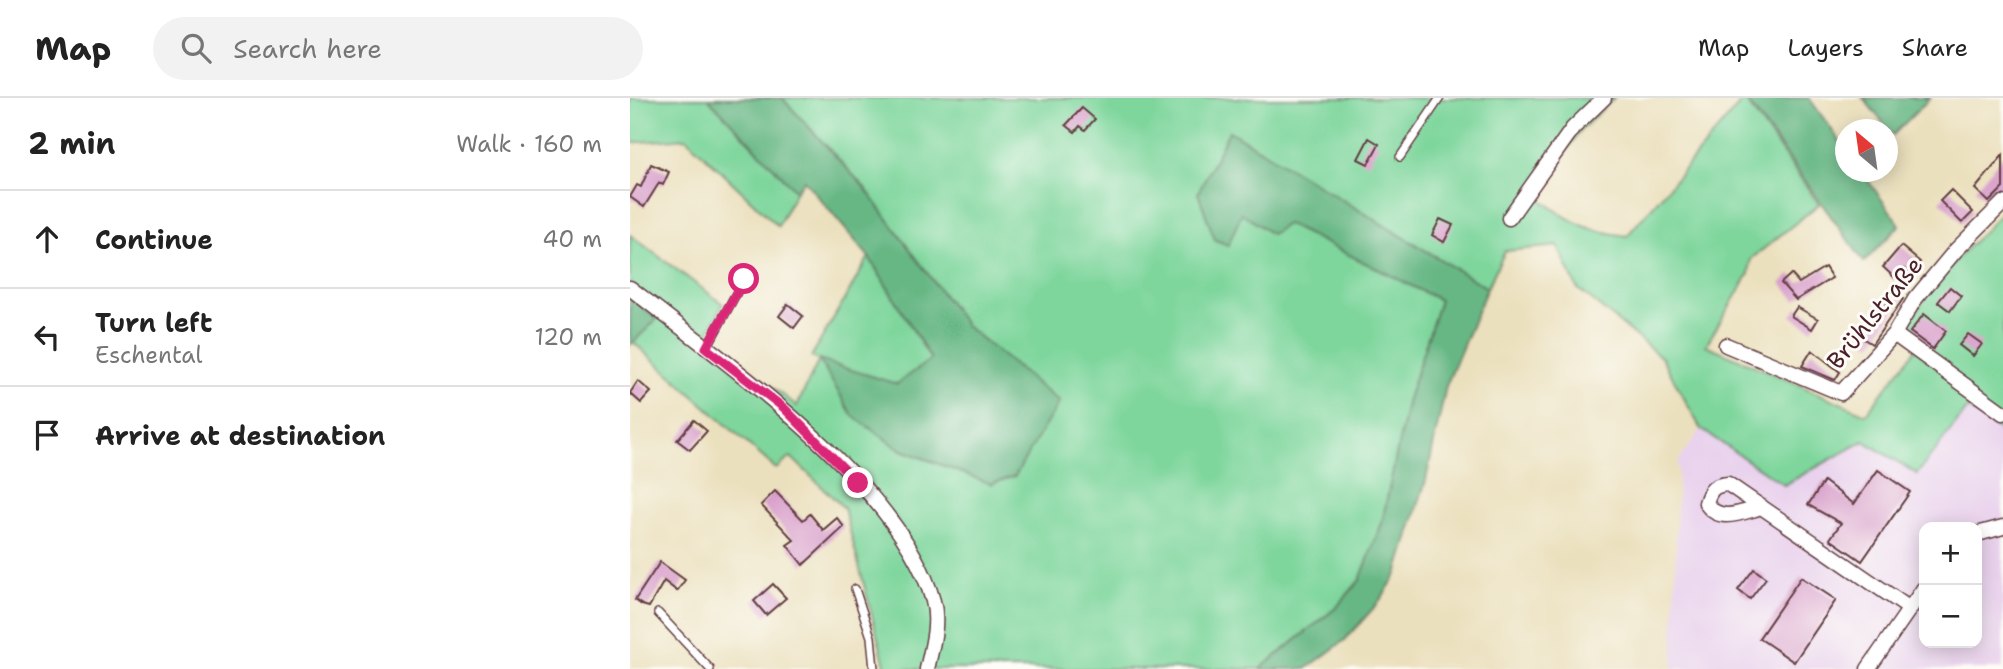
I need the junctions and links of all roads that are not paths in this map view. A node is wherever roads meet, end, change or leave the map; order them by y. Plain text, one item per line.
1 (1440, 98) edge
2 (1604, 98) edge
3 (1400, 157) dead end
4 (2003, 203) edge
5 (1509, 218) dead end
6 (744, 279) dead end
7 (630, 288) edge
8 (1894, 334) junction
9 (1726, 345) dead end
10 (706, 348) junction
11 (2003, 414) edge
12 (1762, 507) dead end
13 (2003, 527) edge
14 (1982, 533) edge
15 (855, 589) dead end
16 (1919, 596) edge
17 (1910, 609) junction
18 (658, 613) dead end
19 (710, 669) edge
20 (874, 669) edge
21 (928, 669) edge
22 (1868, 669) edge

1 - 3 lane
2 - 5 street
4 - 8 street, Brühlstraße
6 - 10 lane
7 - 10 street
8 - 9 street, Brühlstraße
8 - 11 street
10 - 21 street
12 - 17 street
13 - 14 street
15 - 20 lane
16 - 17 street
17 - 22 street
18 - 19 lane

